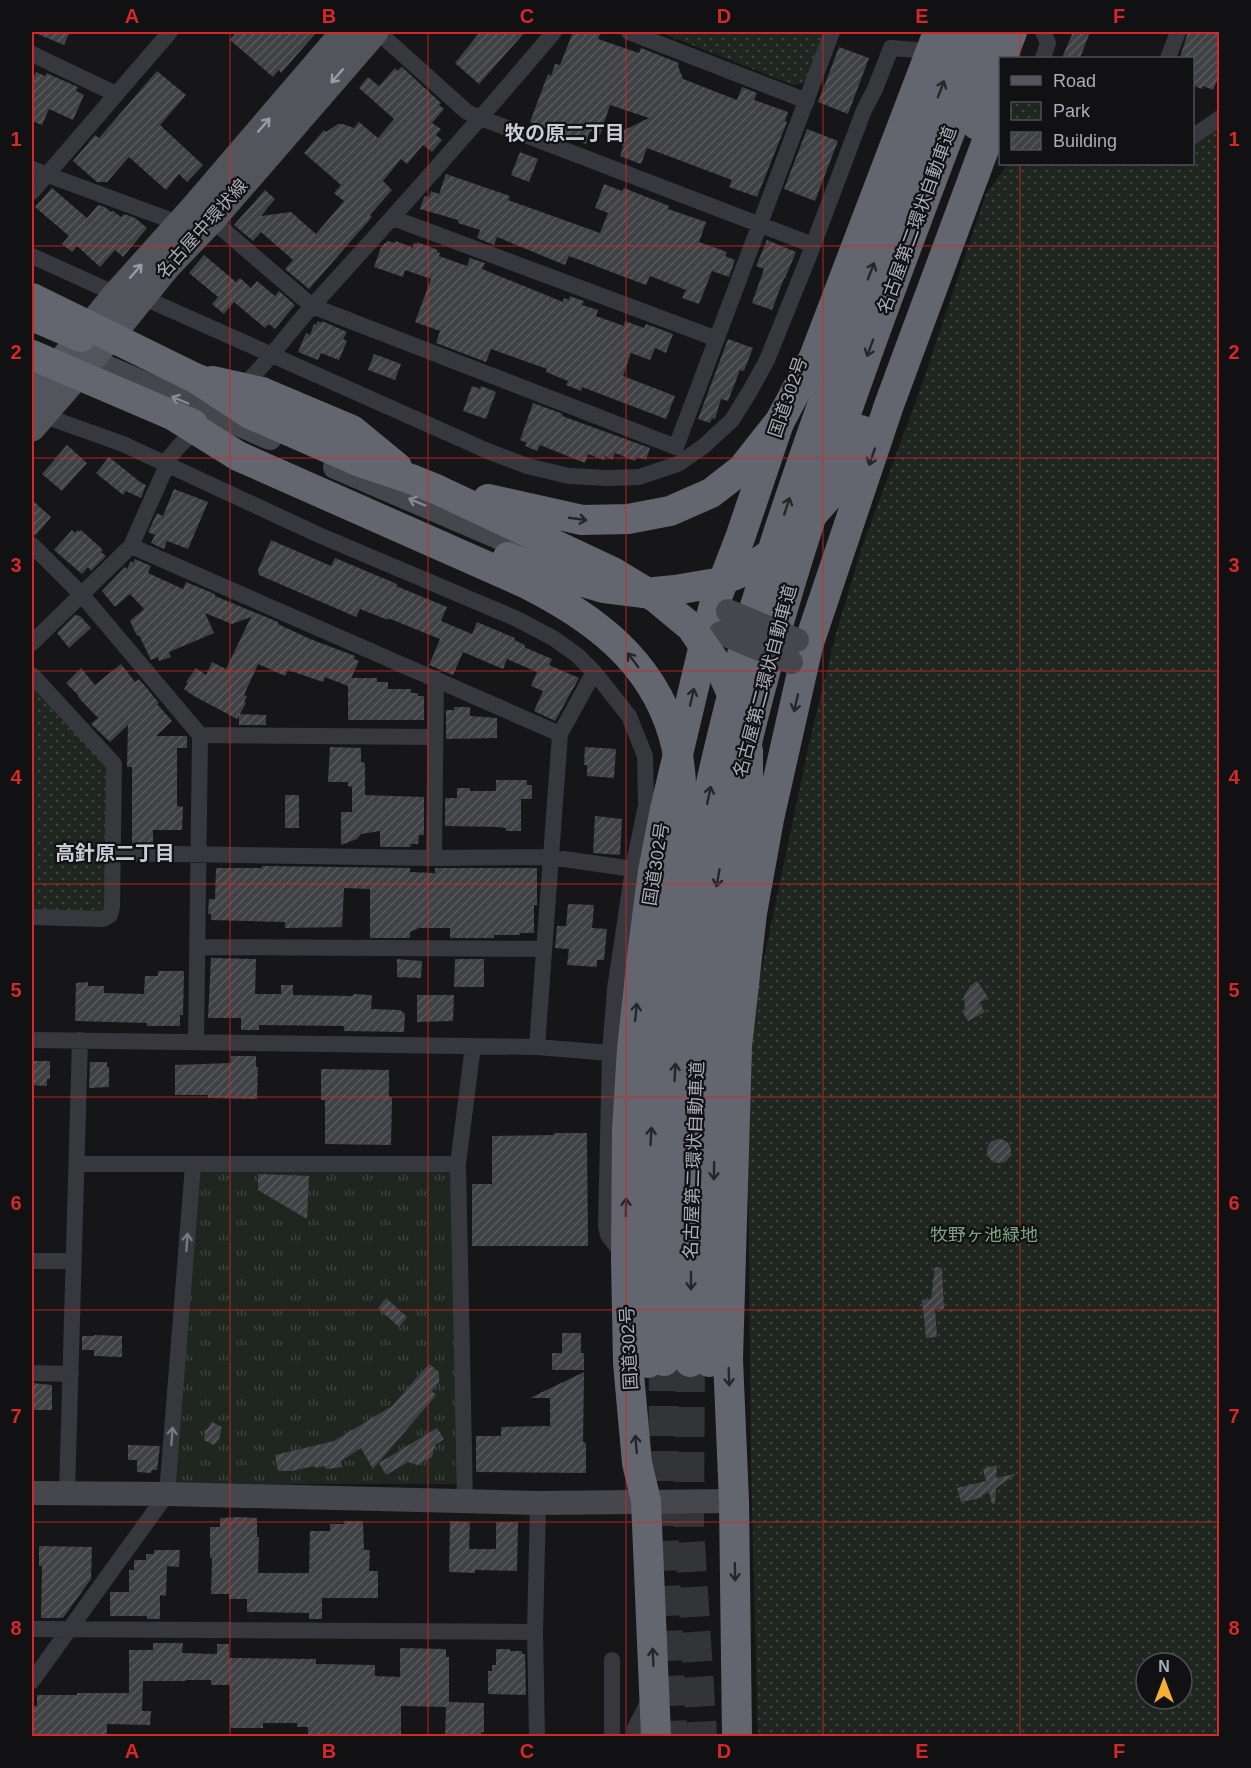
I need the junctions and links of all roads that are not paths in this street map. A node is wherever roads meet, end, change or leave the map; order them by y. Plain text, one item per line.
1 (170, 32) edge
2 (344, 32) edge
3 (377, 32) edge
4 (554, 32) edge
5 (629, 32) edge
6 (832, 32) edge
7 (1012, 32) edge
8 (1028, 32) edge
9 (1043, 32) edge
10 (1178, 32) edge
11 (963, 45) edge
12 (32, 54) edge
13 (1018, 57) edge
14 (1043, 57) edge
15 (1168, 57) edge
16 (116, 94) junction
17 (807, 101) junction
18 (999, 109) edge
19 (481, 118) junction
20 (1220, 118) edge
21 (1194, 136) edge
22 (39, 172) edge
23 (32, 192) edge
24 (393, 218) junction
25 (212, 220) junction
26 (178, 223) junction
27 (760, 225) junction
28 (813, 245) junction
29 (32, 256) edge
30 (129, 295) junction
31 (32, 298) edge
32 (312, 306) junction
33 (32, 316) edge
34 (32, 330) edge
35 (717, 339) junction
36 (86, 349) junction
37 (272, 354) junction
38 (32, 355) edge
39 (222, 407) junction
40 (35, 413) edge
41 (174, 416) junction
42 (679, 454) junction
43 (165, 465) junction
44 (425, 484) junction
45 (32, 545) edge
46 (131, 546) junction
47 (82, 595) junction
48 (718, 619) junction
49 (32, 643) edge
50 (800, 654) junction
51 (594, 672) junction
52 (32, 675) edge
53 (436, 679) junction
54 (560, 734) junction
55 (200, 735) junction
56 (435, 737) junction
57 (112, 853) junction
58 (199, 854) junction
59 (550, 857) junction
60 (434, 858) junction
61 (633, 869) junction
62 (32, 917) edge
63 (197, 947) junction
64 (544, 949) junction
65 (32, 1040) edge
66 (80, 1040) junction
67 (196, 1042) junction
68 (473, 1046) junction
69 (537, 1047) junction
70 (610, 1053) junction
71 (77, 1164) junction
72 (458, 1164) junction
73 (193, 1165) junction
74 (626, 1259) junction
75 (32, 1261) edge
76 (74, 1261) junction
77 (678, 1362) junction
78 (32, 1373) edge
79 (71, 1374) junction
80 (32, 1493) edge
81 (68, 1493) junction
82 (167, 1494) junction
83 (465, 1501) junction
84 (646, 1501) junction
85 (734, 1501) junction
86 (538, 1503) junction
87 (32, 1629) edge
88 (69, 1629) junction
89 (535, 1632) junction
90 (612, 1660) dead end
91 (32, 1681) edge
92 (654, 1690) junction
93 (537, 1737) edge
94 (612, 1737) edge
95 (635, 1737) edge
96 (656, 1737) edge
97 (737, 1737) edge

1 - 16 street
26 -> 2 main road, 名古屋中環状線
3 - 19 street
3 -> 25 main road, 名古屋中環状線
4 - 19 street
5 - 17 street
6 - 17 street
7 - 11 highway
8 - 13 highway
9 - 14 street
10 - 15 street
11 - 28 street
11 -> 41 highway, bridge
44 -> 11 highway, bridge
11 - 48 highway, 国道302号
11 - 77 highway, 名古屋第二環状自動車道
12 - 16 street
16 - 22 street
17 - 27 street
18 -> 50 highway
19 - 24 street
19 - 27 street
20 - 21 street
22 - 23 street
22 - 26 street
24 - 32 street
24 - 35 street
25 - 30 main road, 名古屋中環状線
25 - 32 street
30 -> 26 main road, 名古屋中環状線
27 - 28 street
27 - 35 street
28 - 42 street
29 - 30 street
30 - 36 main road, 名古屋中環状線
30 - 37 street
31 - 44 highway, bridge
32 - 37 street
32 - 42 street
33 - 36 highway
34 - 36 highway
35 - 42 street
36 - 39 street
36 - 40 main road, 名古屋中環状線
37 - 39 street
37 - 42 street
41 -> 38 highway, bridge
39 - 43 street
39 - 48 street
40 - 43 street
77 -> 41 highway, bridge
43 - 46 street
43 - 51 street
44 -> 77 highway, bridge
45 - 47 street
46 - 47 street
46 - 53 street
47 - 49 street
47 - 55 street
48 - 50 street, bridge
74 -> 48 highway, 国道302号
50 -> 85 highway
51 - 54 street
51 - 61 street
52 - 57 street
53 - 54 street
53 - 56 street
54 - 59 street
55 - 56 street
55 - 58 street
56 - 60 street
57 - 58 street
57 - 62 street
58 - 60 street
58 - 63 street
59 - 60 street
59 - 61 street
59 - 64 street
61 - 70 street
63 - 64 street
63 - 67 street
64 - 69 street
65 - 66 street
66 - 67 street
66 - 71 street
67 - 68 street
68 - 69 street
68 - 72 street
69 - 70 street
70 - 74 street
71 - 73 street
71 - 76 street
72 - 73 street
72 - 83 street
82 -> 73 street
84 -> 74 highway, 国道302号
75 - 76 street
76 - 79 street
78 - 79 street
79 - 81 street
80 - 81 street
81 - 82 street
82 - 83 street
82 - 88 street
83 - 86 street
84 - 85 street
84 - 86 street
92 -> 84 highway, 国道302号
85 -> 97 highway
86 - 89 street
87 - 88 street
88 - 89 street
88 - 91 street
89 - 93 street
90 - 94 street
92 - 95 street
92 - 96 highway, 国道302号

